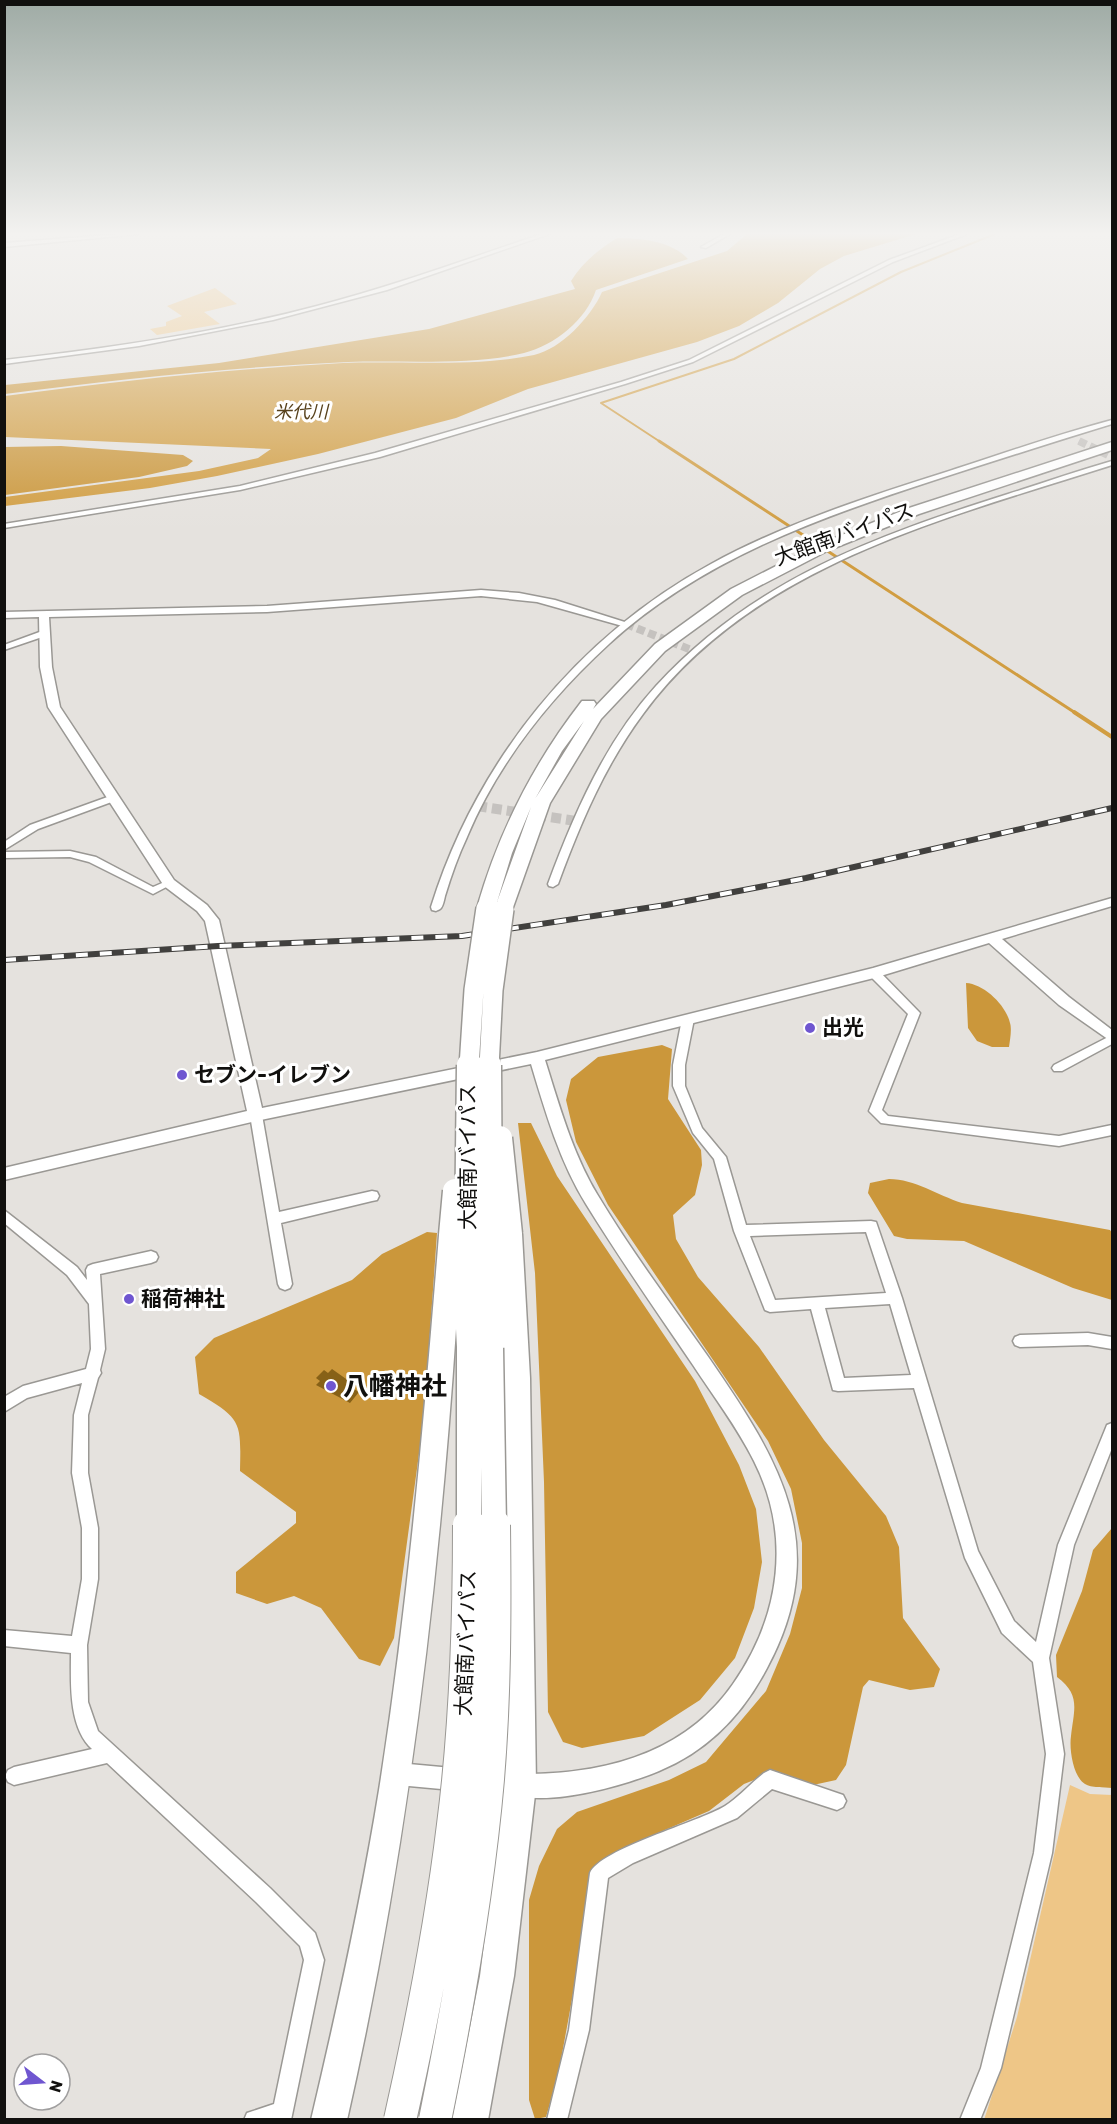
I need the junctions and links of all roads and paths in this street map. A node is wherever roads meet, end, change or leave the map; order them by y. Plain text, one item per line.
1 (195, 333) edge
2 (748, 333) edge
3 (4, 362) edge
4 (1113, 422) edge
5 (1069, 435) junction
6 (1079, 441) tunnel mouth
7 (1111, 456) edge
8 (4, 526) edge
9 (4, 615) edge
10 (44, 615) junction
11 (626, 624) junction
12 (45, 633) junction
13 (4, 648) edge
14 (113, 798) junction
15 (4, 848) edge
16 (4, 855) edge
17 (170, 883) junction
18 (553, 884) dead end
19 (1113, 902) edge
20 (436, 907) dead end
21 (495, 909) junction
22 (992, 938) junction
23 (874, 973) junction
24 (688, 1019) junction
25 (1113, 1038) edge
26 (537, 1057) junction
27 (1058, 1068) dead end
28 (256, 1114) junction
29 (1113, 1130) edge
30 (4, 1174) edge
31 (372, 1196) dead end
32 (4, 1215) edge
33 (274, 1219) junction
34 (741, 1231) junction
35 (480, 1235) junction
36 (151, 1257) dead end
37 (285, 1284) dead end
38 (895, 1298) junction
39 (96, 1302) junction
40 (817, 1304) junction
41 (1020, 1341) dead end
42 (1113, 1343) edge
43 (480, 1347) junction
44 (94, 1373) junction
45 (920, 1381) junction
46 (4, 1406) edge
47 (1113, 1430) edge
48 (4, 1638) edge
49 (79, 1645) junction
50 (1041, 1658) junction
51 (109, 1754) junction
52 (398, 1774) junction
53 (14, 1776) dead end
54 (520, 1786) junction
55 (837, 1801) dead end
56 (281, 2116) edge
57 (254, 2120) edge
58 (330, 2120) edge
59 (400, 2120) edge
60 (435, 2120) edge
61 (470, 2120) edge
62 (557, 2120) edge
63 (970, 2120) edge

1 - 3 street
2 - 8 street
4 - 5 street
5 - 6 street
5 - 11 street
7 - 18 street
7 - 21 highway, 大館南バイパス
9 - 10 street
10 - 11 street
10 - 12 street
11 - 20 street
12 - 13 street
12 - 14 street
14 - 15 street
14 - 17 street
16 - 17 street
17 - 28 street
19 - 22 street
21 - 35 highway, 大館南バイパス, bridge
21 - 35 highway, 大館南バイパス, bridge
22 - 23 street
22 - 25 street
23 - 24 street
23 - 29 street
24 - 26 street
24 - 34 street
25 - 27 street
26 - 28 street
26 - 54 street
28 - 30 street
28 - 33 street
31 - 33 street
32 - 39 street
33 - 37 street
34 - 38 street
34 - 40 street
35 - 43 highway, 大館南バイパス
35 - 52 highway
35 - 54 highway
36 - 39 street
38 - 40 street
38 - 45 street
39 - 44 street
40 - 45 street
41 - 42 street
43 - 59 highway, 大館南バイパス, bridge
43 - 60 highway, 大館南バイパス, bridge
44 - 46 street
44 - 49 street
45 - 50 street
47 - 50 street
48 - 49 street
49 - 51 street
50 - 63 street
51 - 53 street
51 - 56 street
52 - 54 street
52 - 58 highway
54 - 61 highway
55 - 62 street
56 - 57 street

